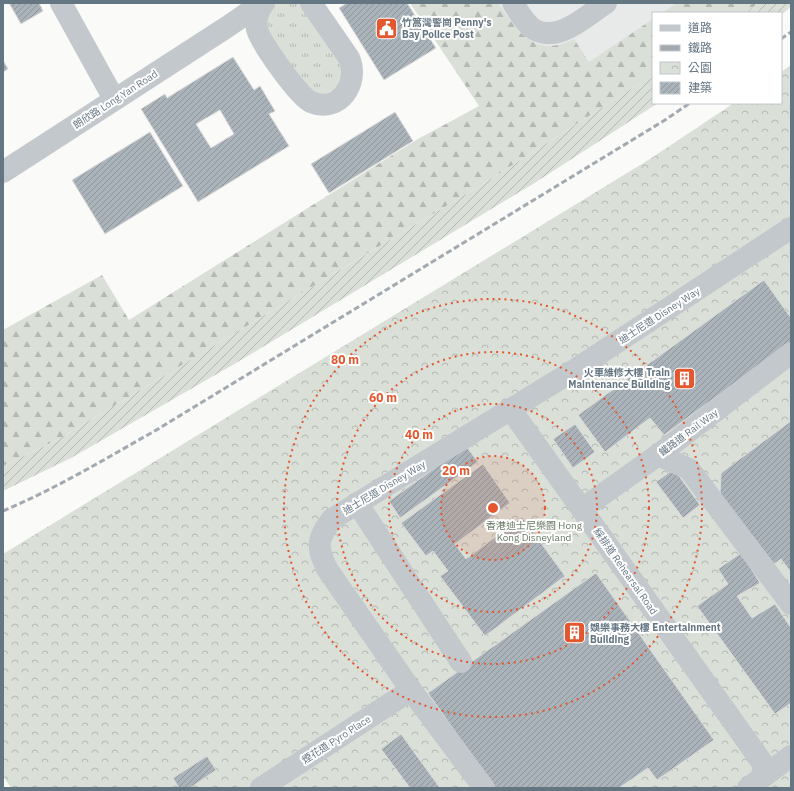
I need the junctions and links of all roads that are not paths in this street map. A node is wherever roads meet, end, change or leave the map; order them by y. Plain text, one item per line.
1 (61, 3) edge
2 (263, 3) edge
3 (311, 3) edge
4 (513, 3) edge
5 (606, 3) edge
6 (227, 27) junction
7 (263, 42) junction
8 (114, 99) junction
9 (3, 172) edge
10 (791, 228) edge
11 (791, 353) edge
12 (511, 410) junction
13 (658, 455) junction
14 (357, 503) junction
15 (582, 509) junction
16 (791, 604) edge
17 (461, 662) dead end
18 (411, 690) junction
19 (791, 756) edge
20 (769, 772) junction
21 (261, 788) edge
22 (484, 788) edge
23 (748, 788) edge

1 - 8 street
2 - 6 street, 朗欣路 Long Yan Road
2 - 7 street
3 - 7 street
4 - 5 street
6 - 7 street
6 - 8 street, 朗欣路 Long Yan Road
8 - 9 street, 朗欣路 Long Yan Road
10 - 12 street, 迪士尼道 Disney Way
11 - 13 street, 鐵路道 Rail Way
12 - 14 street, 迪士尼道 Disney Way
12 - 15 street, 綵排道 Rehearsal Road
13 - 15 street, 鐵路道 Rail Way
13 - 16 street
14 - 17 street
14 - 18 street, 迪士尼道 Disney Way
15 - 20 street, 綵排道 Rehearsal Road
18 - 21 street, 煙花道 Pyro Place
18 - 22 street, 迪士尼道 Disney Way
19 - 20 street
20 - 23 street

